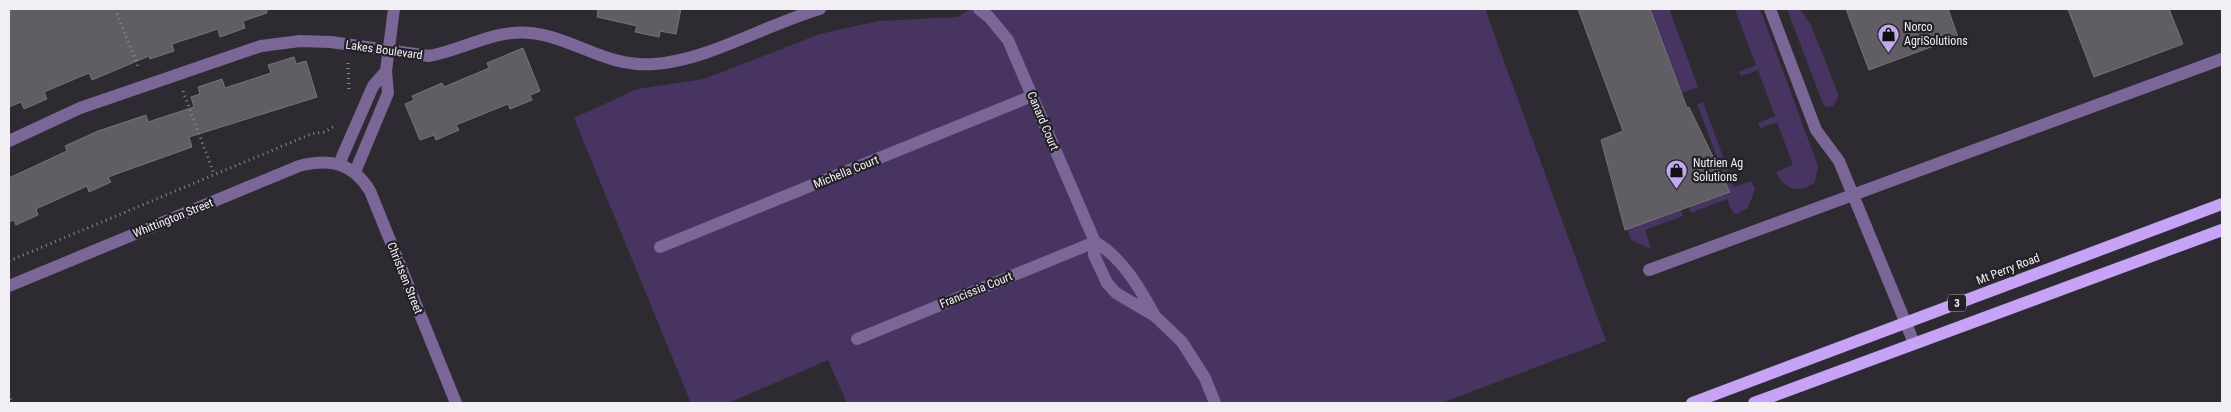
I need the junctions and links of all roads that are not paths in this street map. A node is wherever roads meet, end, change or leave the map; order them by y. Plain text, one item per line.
1 (394, 9) edge
2 (820, 9) edge
3 (979, 9) edge
4 (1770, 9) edge
5 (390, 51) junction
6 (2222, 59) edge
7 (386, 71) junction
8 (1032, 96) junction
9 (9, 142) edge
10 (339, 164) junction
11 (355, 172) junction
12 (1854, 196) junction
13 (2222, 204) edge
14 (2222, 230) edge
15 (1095, 242) junction
16 (660, 247) dead end
17 (1649, 270) dead end
18 (9, 286) edge
19 (1155, 316) junction
20 (1905, 323) junction
21 (857, 339) dead end
22 (1914, 343) junction
23 (456, 403) edge
24 (1215, 403) edge
25 (1692, 403) edge
26 (1754, 403) edge

1 - 5 street
2 - 5 street, Lakes Boulevard
3 - 8 street, Canard Court
4 - 12 street
5 - 7 street
5 - 9 street, Lakes Boulevard
6 - 12 street
7 - 10 street
7 - 11 street
8 - 15 street, Canard Court
8 - 16 street, Michella Court
10 - 11 street, Christsen Street
10 - 18 street, Whittington Street
11 - 23 street, Christsen Street
12 - 17 street
12 - 20 street
13 - 20 main road, Mt Perry Road / 3
14 - 22 main road, 3
15 - 19 street
15 - 19 street
15 - 21 street, Francissia Court
19 - 24 street
20 - 22 street
20 - 25 main road, Mt Perry Road / 3
22 - 26 main road, 3

